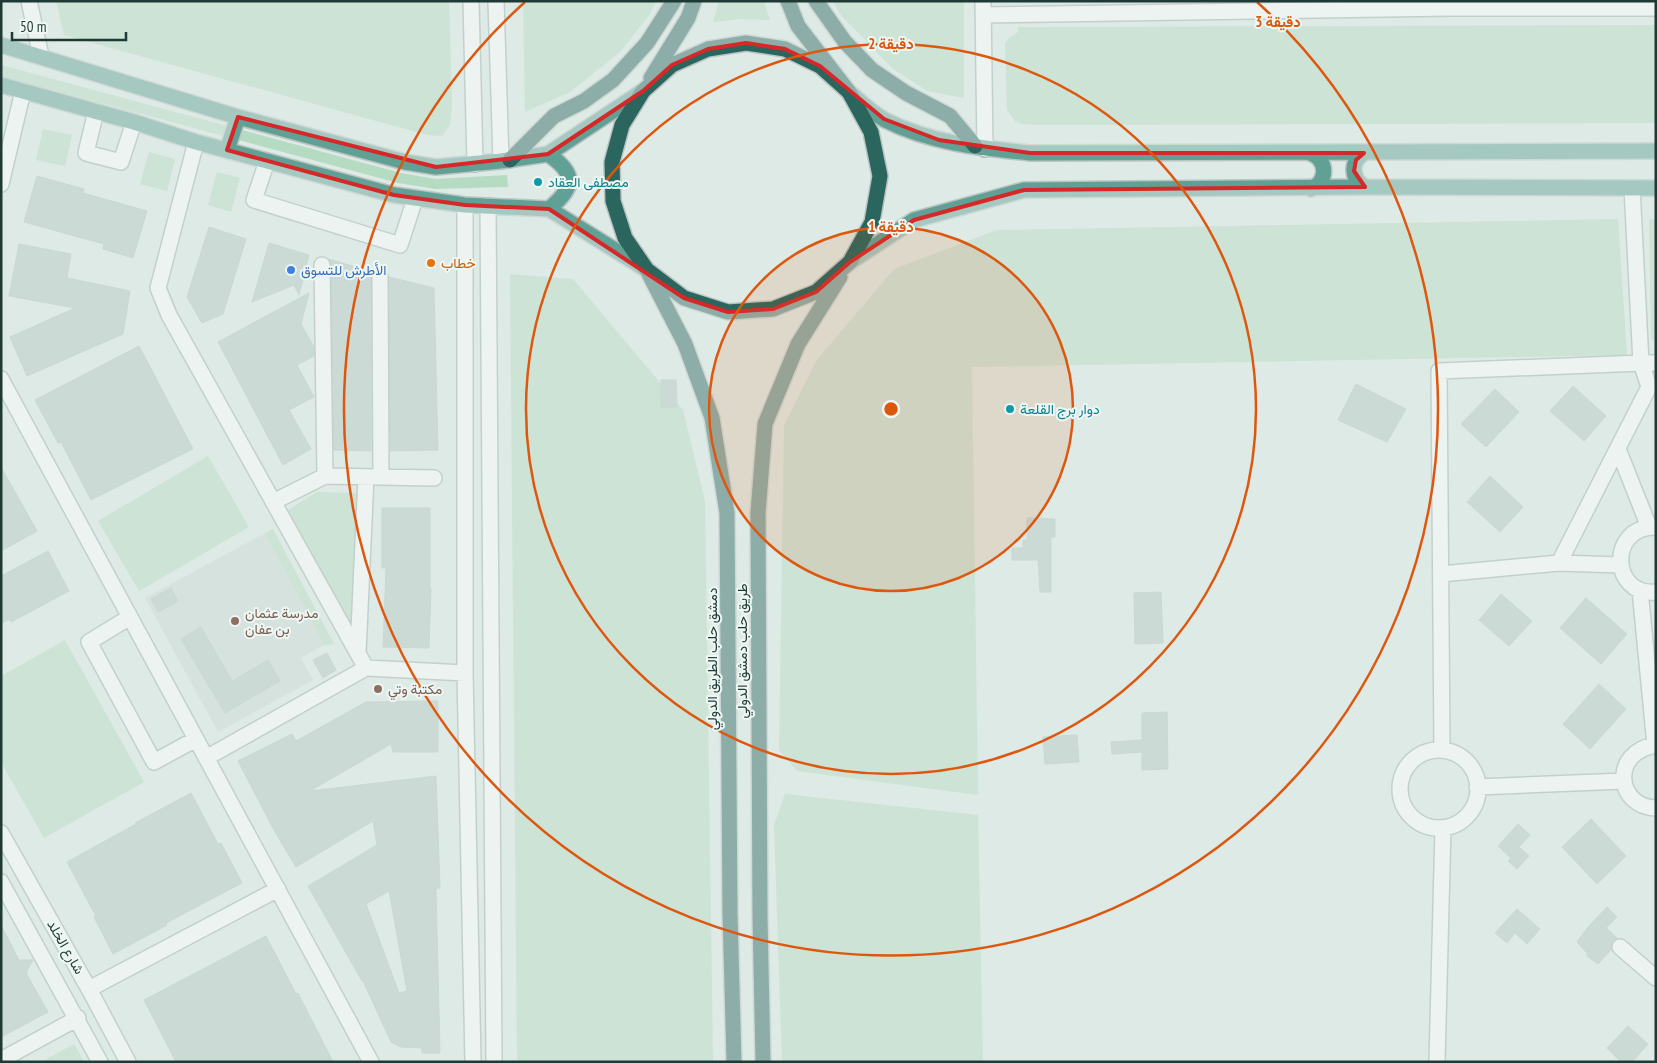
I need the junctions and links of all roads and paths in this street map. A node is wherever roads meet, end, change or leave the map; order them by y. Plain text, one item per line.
1 (29, 1) edge
2 (471, 1) edge
3 (496, 1) edge
4 (674, 1) edge
5 (694, 1) edge
6 (788, 1) edge
7 (816, 1) edge
8 (1449, 4) edge
9 (1600, 5) edge
10 (983, 8) edge
11 (1656, 8) edge
12 (1, 45) edge
13 (41, 56) junction
14 (1, 85) edge
15 (23, 91) junction
16 (643, 91) junction
17 (849, 92) junction
18 (96, 112) junction
19 (238, 117) junction
20 (134, 122) junction
21 (196, 142) junction
22 (980, 148) junction
23 (227, 150) junction
24 (1656, 151) edge
25 (1310, 153) junction
26 (1364, 153) junction
27 (548, 154) junction
28 (267, 161) junction
29 (505, 161) junction
30 (475, 164) junction
31 (1, 184) edge
32 (1365, 187) junction
33 (1632, 188) junction
34 (1656, 188) edge
35 (1311, 189) junction
36 (415, 199) junction
37 (465, 205) junction
38 (488, 206) junction
39 (549, 209) junction
40 (850, 262) junction
41 (322, 265) dead end
42 (647, 270) junction
43 (380, 277) dead end
44 (1649, 363) edge
45 (1, 379) edge
46 (1618, 449) junction
47 (325, 476) junction
48 (373, 477) junction
49 (434, 478) dead end
50 (273, 502) junction
51 (1652, 527) edge
52 (1559, 563) junction
53 (1620, 565) junction
54 (1441, 574) junction
55 (1640, 590) junction
56 (1656, 592) edge
57 (130, 617) junction
58 (358, 653) junction
59 (366, 668) junction
60 (465, 673) junction
61 (196, 739) junction
62 (1655, 745) edge
63 (1442, 750) junction
64 (206, 758) junction
65 (1624, 781) junction
66 (1477, 787) junction
67 (1656, 808) edge
68 (1443, 828) junction
69 (1, 833) edge
70 (1, 882) edge
71 (278, 890) junction
72 (1620, 947) dead end
73 (1656, 978) edge
74 (89, 989) junction
75 (78, 1018) junction
76 (1, 1060) edge
77 (100, 1062) edge
78 (128, 1062) edge
79 (371, 1062) edge
80 (473, 1062) edge
81 (494, 1062) edge
82 (734, 1062) edge
83 (763, 1062) edge
84 (1437, 1062) edge

1 - 13 street
2 - 30 street
3 - 29 street
4 - 29 highway
5 - 16 highway
6 - 17 highway
7 - 22 highway
8 - 9 street
8 - 10 street
9 - 11 street
10 - 22 street
12 - 13 main road
13 - 19 main road
14 - 15 main road
15 - 18 main road
15 - 31 street
16 - 17 highway
16 - 27 main road
16 - 42 highway
17 - 22 main road
17 - 40 highway, طريق حلب دمشق الدولي
18 - 20 main road
18 - 20 street
19 - 23 main road
19 - 30 main road
20 - 21 main road
21 - 23 main road
21 - 50 street
22 - 25 main road
23 - 28 main road
24 - 26 main road
25 - 26 main road
25 - 35 main road
26 - 32 main road
27 - 29 main road
27 - 39 main road
28 - 36 main road
28 - 36 street
29 - 30 main road
32 - 33 main road
32 - 35 main road
33 - 34 main road
33 - 44 street
35 - 40 main road
36 - 37 main road
37 - 38 main road
37 - 60 street
38 - 39 main road
38 - 81 street
39 - 42 main road
40 - 42 highway
40 - 83 highway, طريق حلب دمشق الدولي
41 - 47 street
42 - 82 highway, دمشق حلب الطريق الدولي
43 - 48 street
44 - 46 street
44 - 54 street
45 - 57 street
46 - 51 street
46 - 52 street
47 - 48 street
47 - 50 street
48 - 49 street
48 - 58 street
50 - 58 street
51 - 53 street
52 - 53 street
52 - 54 street
53 - 55 street
54 - 63 street
55 - 56 street
55 - 62 street
57 - 61 street
57 - 61 street
58 - 59 street
59 - 60 street
59 - 64 street
60 - 80 street
61 - 64 street
62 - 65 street
63 - 66 street
63 - 68 street
64 - 71 street
65 - 66 street
65 - 67 street
66 - 68 street
68 - 84 street
69 - 74 street, شارع الخلد
70 - 75 street
71 - 74 street
71 - 79 street
72 - 73 street
74 - 78 street, شارع الخلد
75 - 76 street
75 - 77 street

